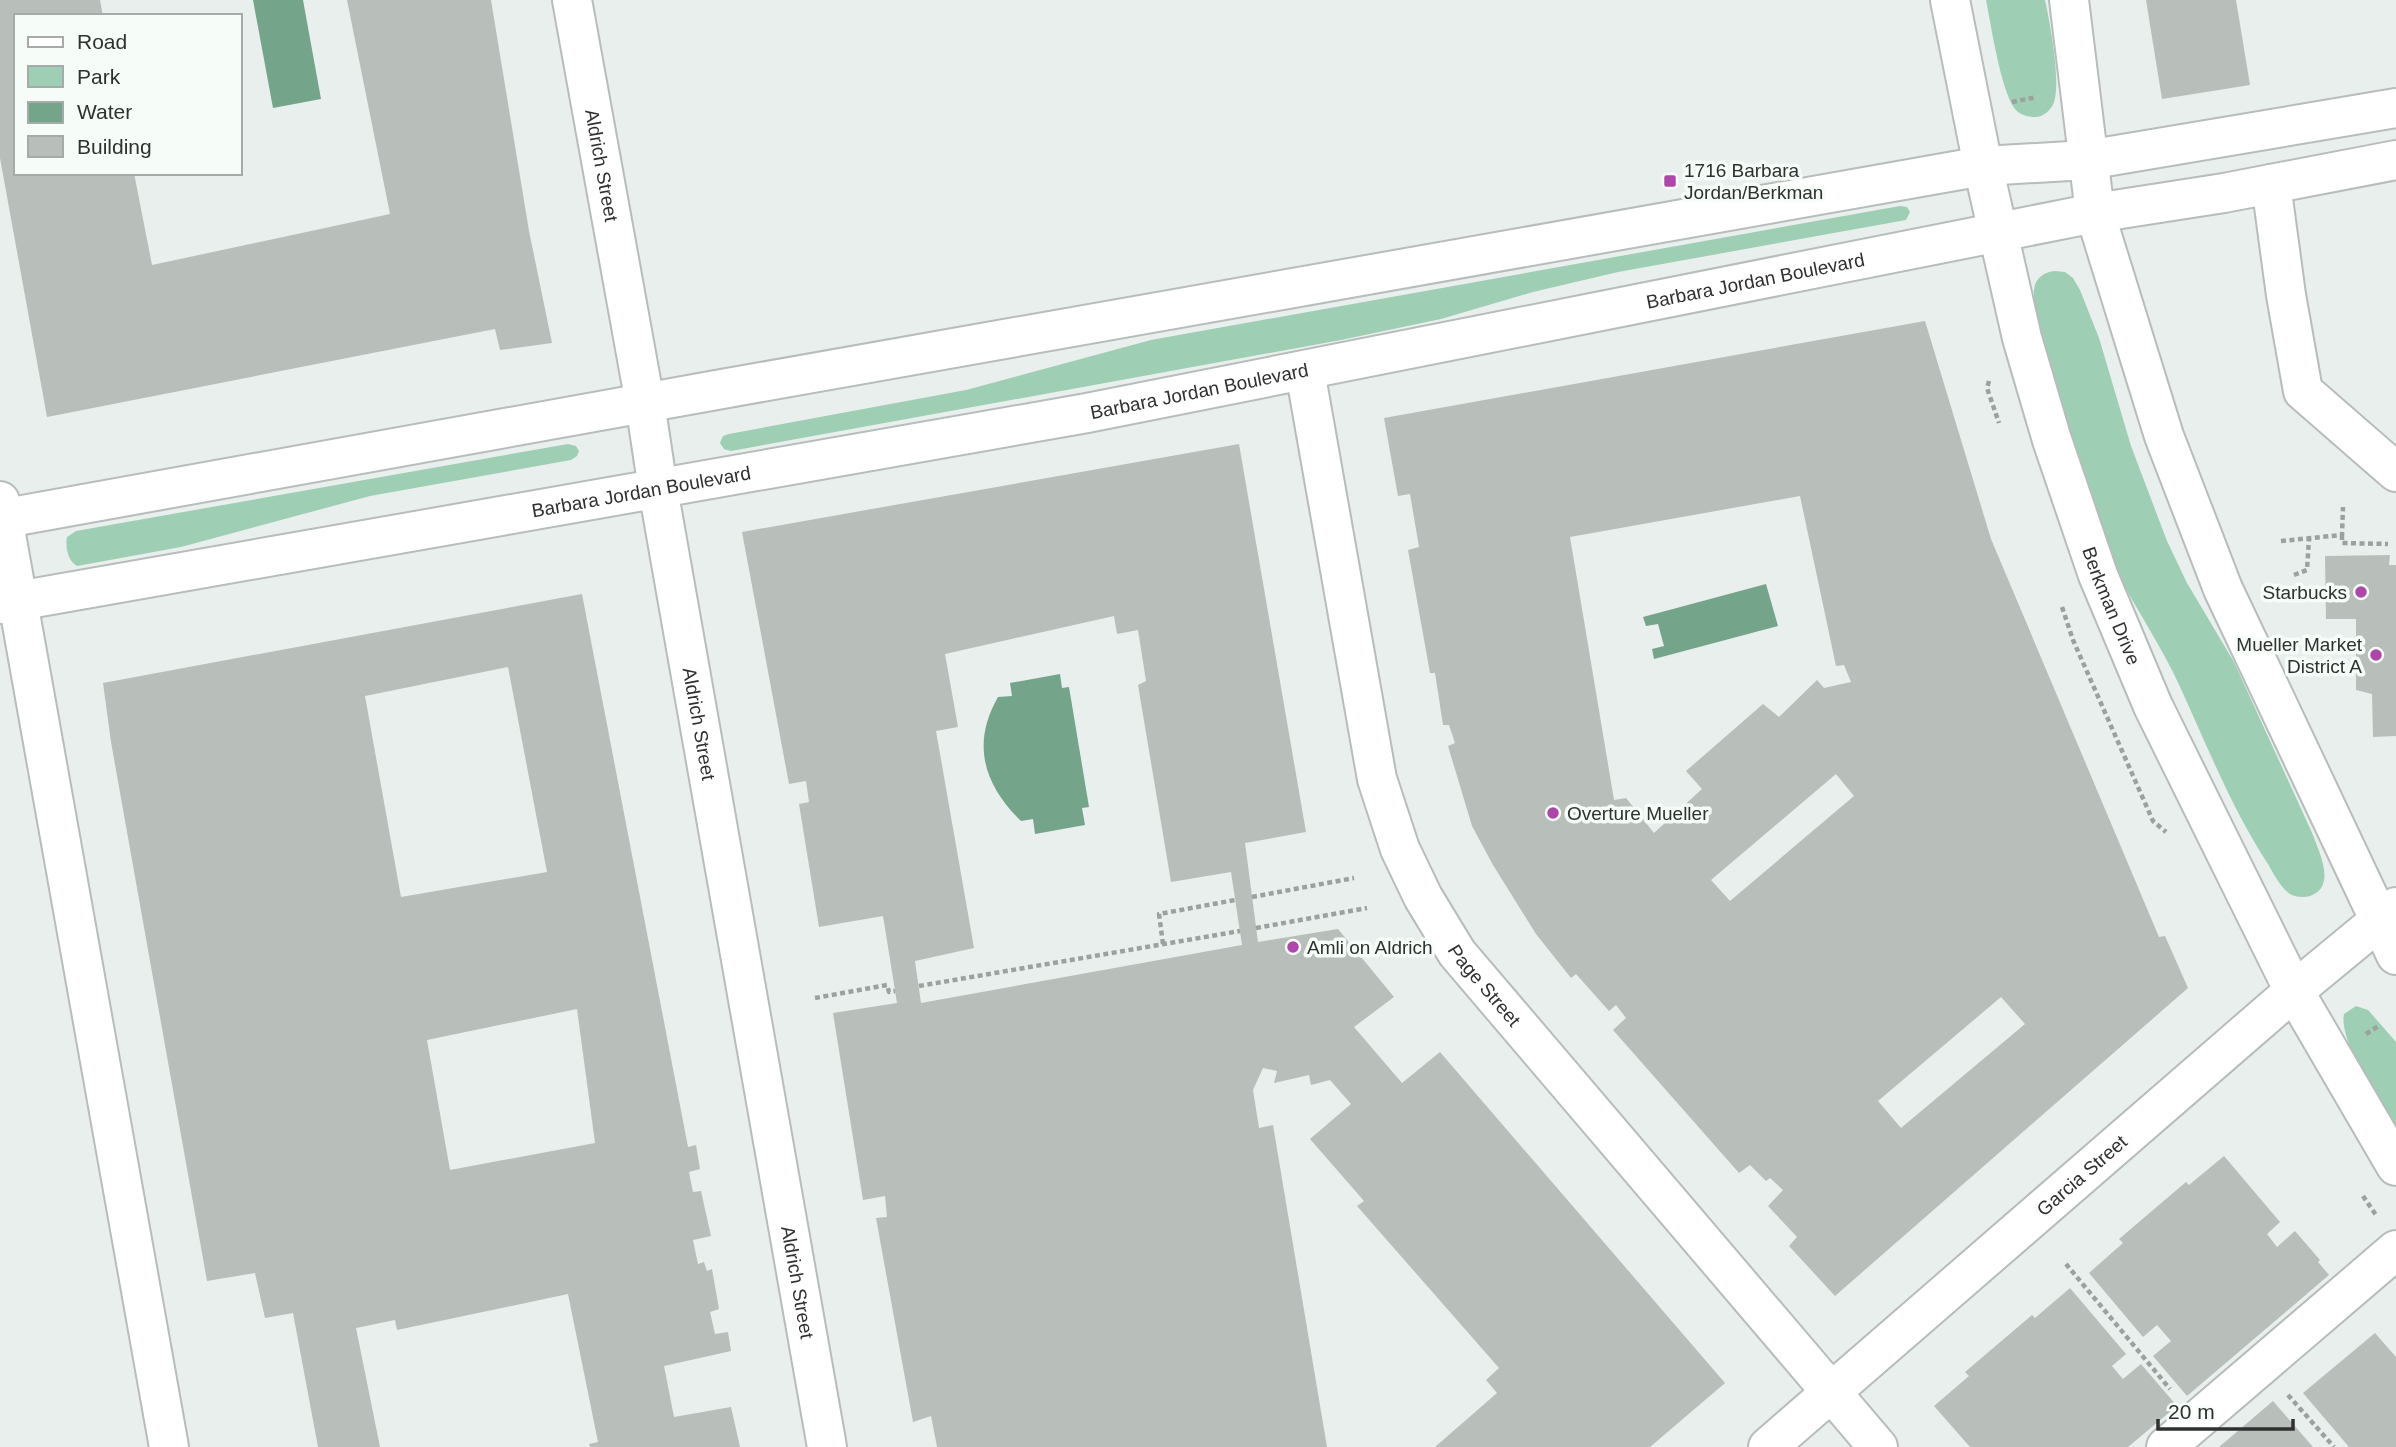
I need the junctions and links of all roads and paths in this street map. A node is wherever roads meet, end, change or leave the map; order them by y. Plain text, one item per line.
1 (572, 0) edge
2 (1950, 0) edge
3 (2069, 0) edge
4 (2044, 95) dead end
5 (2012, 102) dead end
6 (2396, 108) edge
7 (2087, 160) junction
8 (2396, 160) edge
9 (1983, 166) junction
10 (2271, 184) junction
11 (2095, 213) junction
12 (1999, 233) junction
13 (1305, 371) junction
14 (645, 403) junction
15 (2396, 472) edge
16 (659, 488) junction
17 (2343, 507) dead end
18 (1, 513) edge
19 (2342, 535) junction
20 (2309, 539) junction
21 (2281, 541) dead end
22 (2388, 544) dead end
23 (2294, 575) dead end
24 (9, 603) edge
25 (1354, 878) dead end
26 (1252, 897) dead end
27 (1235, 900) dead end
28 (1367, 908) dead end
29 (2387, 914) edge
30 (1256, 928) dead end
31 (1240, 931) dead end
32 (1163, 944) junction
33 (2396, 955) edge
34 (919, 986) dead end
35 (895, 991) dead end
36 (2294, 991) junction
37 (814, 998) dead end
38 (2396, 1166) edge
39 (2396, 1250) edge
40 (2066, 1264) dead end
41 (2262, 1365) junction
42 (1832, 1393) junction
43 (2180, 1435) edge
44 (169, 1447) edge
45 (827, 1447) edge
46 (1768, 1447) edge
47 (1878, 1447) edge
48 (2334, 1447) edge

1 - 14 street, Aldrich Street
2 - 9 street, Berkman Drive
3 - 7 street
4 - 5 path
6 - 7 street
7 - 9 street
7 - 11 street
8 - 10 street, Barbara Jordan Boulevard
9 - 12 street, Berkman Drive
9 - 14 street
10 - 11 street, Barbara Jordan Boulevard
10 - 15 street
11 - 12 street, Barbara Jordan Boulevard
11 - 29 street
12 - 13 street, Barbara Jordan Boulevard
12 - 36 street, Berkman Drive
13 - 16 street, Barbara Jordan Boulevard
13 - 42 street, Page Street
14 - 16 street, Aldrich Street
14 - 18 street
16 - 24 street, Barbara Jordan Boulevard
16 - 45 street, Aldrich Street
17 - 19 path
18 - 24 street
19 - 20 path
19 - 22 path
20 - 21 path
20 - 23 path
24 - 44 street
25 - 26 path
27 - 32 path
28 - 30 path
29 - 33 street
29 - 36 street, Garcia Street
31 - 32 path
32 - 34 path
35 - 37 path
36 - 38 street, Berkman Drive
36 - 42 street, Garcia Street
39 - 41 street
40 - 43 path
41 - 43 street
41 - 48 path
42 - 46 street, Garcia Street
42 - 47 street, Page Street

